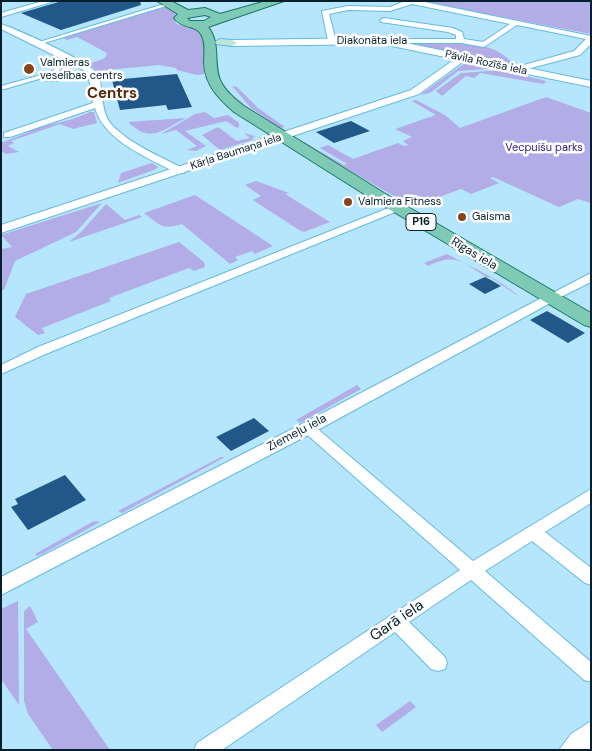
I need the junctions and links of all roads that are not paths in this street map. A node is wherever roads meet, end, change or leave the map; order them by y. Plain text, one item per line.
1 (52, 1) edge
2 (175, 1) edge
3 (274, 1) edge
4 (279, 1) edge
5 (409, 2) edge
6 (162, 4) edge
7 (1, 16) edge
8 (204, 18) junction
9 (384, 20) dead end
10 (516, 23) junction
11 (1, 26) edge
12 (591, 38) edge
13 (332, 41) junction
14 (382, 41) junction
15 (461, 41) junction
16 (42, 42) dead end
17 (226, 43) junction
18 (462, 58) junction
19 (56, 62) dead end
20 (521, 68) junction
21 (90, 77) dead end
22 (36, 80) junction
23 (591, 84) edge
24 (1, 88) edge
25 (99, 104) junction
26 (8, 135) dead end
27 (283, 137) junction
28 (180, 171) junction
29 (396, 208) junction
30 (1, 230) edge
31 (591, 277) edge
32 (549, 298) junction
33 (591, 321) edge
34 (1, 370) edge
35 (308, 428) junction
36 (591, 495) edge
37 (533, 532) junction
38 (473, 570) junction
39 (591, 578) edge
40 (1, 587) edge
41 (396, 622) junction
42 (438, 663) dead end
43 (591, 674) edge
44 (204, 750) edge

1 - 7 street
2 - 8 main road
3 - 8 main road
4 - 8 main road
5 - 10 street
5 - 13 street
6 - 8 main road
6 - 16 street
8 - 17 main road, Rīgas iela / P16
8 - 27 main road, Rīgas iela / P16
9 - 15 street
10 - 12 street
10 - 15 street, Diakonāta iela
11 - 25 street
12 - 20 street
13 - 14 street, Diakonāta iela
13 - 17 street, Diakonāta iela
14 - 15 street, Diakonāta iela
14 - 18 street, Pāvila Rozīša iela
17 - 27 main road, Rīgas iela / P16
18 - 20 street, Pāvila Rozīša iela
18 - 27 street, Kārļa Baumaņa iela
19 - 22 street
20 - 23 street, Pāvila Rozīša iela
21 - 22 street
22 - 24 street
25 - 26 street
25 - 28 street
27 - 28 street, Kārļa Baumaņa iela
27 - 29 main road, Rīgas iela / P16
28 - 30 street, Kārļa Baumaņa iela
29 - 32 main road, Rīgas iela / P16
29 - 34 street
31 - 32 street, Ziemeļu iela
32 - 33 main road, Rīgas iela / P16
32 - 35 street, Ziemeļu iela
35 - 38 street
35 - 40 street, Ziemeļu iela
36 - 37 street, Garā iela
37 - 38 street, Garā iela
37 - 39 street
38 - 41 street, Garā iela
38 - 43 street
41 - 42 street
41 - 44 street, Garā iela

